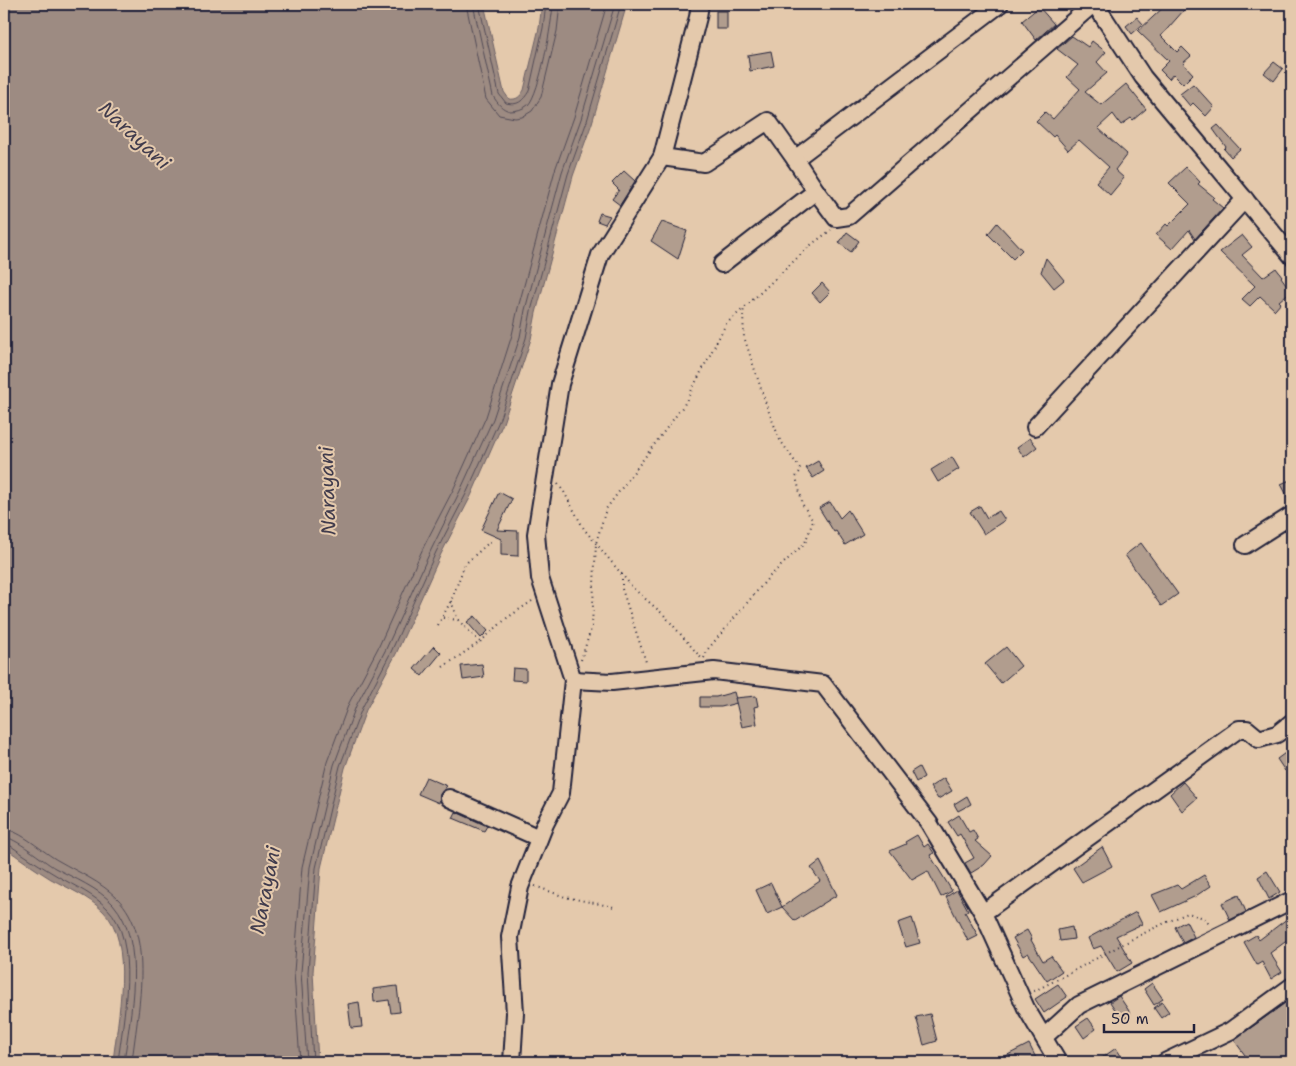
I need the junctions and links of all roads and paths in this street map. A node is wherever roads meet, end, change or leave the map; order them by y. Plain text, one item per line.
1 (700, 4) edge
2 (1000, 4) edge
3 (1094, 4) edge
4 (662, 157) junction
5 (795, 159) junction
6 (816, 191) junction
7 (1245, 199) junction
8 (836, 218) junction
9 (1292, 256) edge
10 (722, 264) dead end
11 (744, 308) junction
12 (1035, 427) dead end
13 (546, 474) junction
14 (1292, 515) edge
15 (493, 539) dead end
16 (596, 543) junction
17 (1245, 545) dead end
18 (622, 574) junction
19 (545, 592) junction
20 (451, 601) junction
21 (443, 618) junction
22 (458, 620) junction
23 (438, 625) dead end
24 (480, 642) junction
25 (443, 667) dead end
26 (652, 679) junction
27 (573, 680) junction
28 (1292, 722) edge
29 (449, 798) dead end
30 (540, 838) junction
31 (524, 877) junction
32 (1292, 900) edge
33 (614, 907) dead end
34 (983, 913) junction
35 (1217, 936) junction
36 (1292, 986) edge
37 (1022, 998) junction
38 (1044, 1037) junction
39 (512, 1062) edge
40 (1058, 1062) edge
41 (1165, 1062) edge

1 - 4 street
2 - 5 street
3 - 7 street
3 - 8 street
4 - 5 street
4 - 13 street
5 - 6 street
6 - 8 street
6 - 10 street
7 - 9 street
7 - 12 street
8 - 11 path
11 - 16 path
11 - 18 path
13 - 16 path
13 - 19 street
14 - 17 street
15 - 20 path
16 - 18 path
16 - 27 path
18 - 26 path
19 - 24 path
19 - 27 street
20 - 21 path
20 - 22 path
21 - 22 path
21 - 23 path
22 - 24 path
24 - 25 path
26 - 27 street
26 - 34 street
27 - 30 street
28 - 34 street
29 - 30 street
30 - 31 street
31 - 33 path
31 - 39 street
32 - 35 street
34 - 37 street
35 - 37 path
35 - 38 street
36 - 41 street
37 - 38 street
38 - 40 street

